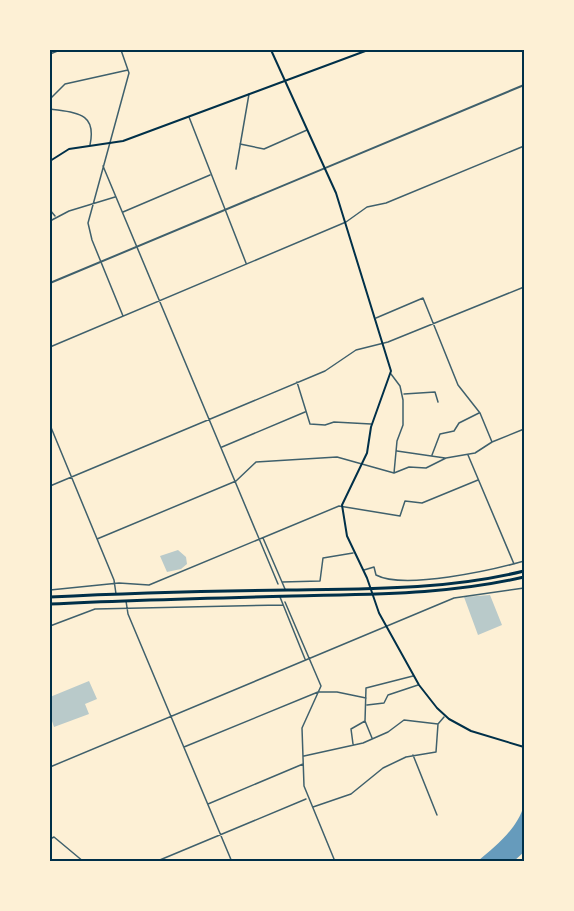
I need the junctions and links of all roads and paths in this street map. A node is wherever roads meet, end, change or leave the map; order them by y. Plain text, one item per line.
1 (60, 50) edge
2 (121, 50) edge
3 (271, 50) edge
4 (368, 50) edge
5 (523, 50) edge
6 (525, 53) edge
7 (50, 54) edge
8 (129, 69) junction
9 (285, 81) junction
10 (525, 85) edge
11 (249, 94) junction
12 (50, 99) edge
13 (50, 108) edge
14 (189, 117) junction
15 (307, 130) junction
16 (109, 144) junction
17 (239, 144) junction
18 (90, 146) junction
19 (525, 146) edge
20 (50, 161) edge
21 (103, 166) junction
22 (325, 168) junction
23 (236, 169) dead end
24 (211, 175) junction
25 (116, 196) junction
26 (92, 204) junction
27 (50, 210) edge
28 (225, 211) junction
29 (122, 212) junction
30 (56, 217) junction
31 (50, 221) edge
32 (346, 222) junction
33 (137, 247) junction
34 (101, 262) junction
35 (247, 264) junction
36 (50, 283) edge
37 (525, 287) edge
38 (160, 300) junction
39 (123, 316) junction
40 (375, 318) junction
41 (434, 323) junction
42 (383, 343) junction
43 (50, 347) edge
44 (391, 374) junction
45 (297, 382) junction
46 (403, 394) junction
47 (438, 402) dead end
48 (306, 411) junction
49 (480, 413) junction
50 (210, 419) junction
51 (372, 424) junction
52 (50, 425) edge
53 (525, 429) edge
54 (492, 442) junction
55 (222, 447) junction
56 (397, 451) junction
57 (468, 454) junction
58 (432, 455) junction
59 (446, 458) junction
60 (362, 463) junction
61 (394, 473) junction
62 (71, 477) junction
63 (478, 480) junction
64 (236, 481) junction
65 (50, 486) edge
66 (342, 505) junction
67 (263, 537) junction
68 (259, 538) junction
69 (97, 539) junction
70 (355, 552) junction
71 (525, 561) edge
72 (514, 564) junction
73 (364, 570) junction
74 (525, 571) edge
75 (525, 577) edge
76 (282, 582) junction
77 (115, 584) junction
78 (278, 584) dead end
79 (525, 588) edge
80 (371, 589) junction
81 (50, 590) edge
82 (285, 590) junction
83 (116, 594) junction
84 (373, 594) junction
85 (280, 596) junction
86 (50, 597) edge
87 (126, 600) junction
88 (285, 602) dead end
89 (50, 604) edge
90 (282, 605) junction
91 (127, 610) junction
92 (50, 626) edge
93 (386, 626) junction
94 (309, 658) junction
95 (305, 660) junction
96 (414, 676) junction
97 (419, 685) junction
98 (318, 692) junction
99 (366, 699) junction
100 (366, 705) junction
101 (444, 716) junction
102 (171, 717) junction
103 (364, 721) junction
104 (438, 724) junction
105 (372, 739) junction
106 (353, 745) junction
107 (184, 747) junction
108 (525, 747) edge
109 (412, 755) junction
110 (303, 756) junction
111 (303, 764) junction
112 (50, 767) edge
113 (308, 798) junction
114 (208, 804) junction
115 (312, 807) junction
116 (437, 815) dead end
117 (220, 833) junction
118 (50, 839) edge
119 (334, 859) dead end
120 (84, 861) edge
121 (155, 861) edge
122 (232, 861) edge

1 - 7 street
2 - 8 street
3 - 9 main road
4 - 9 main road
5 - 6 street
8 - 12 street
8 - 16 street
9 - 11 main road
9 - 15 main road
10 - 22 street
11 - 14 main road
11 - 17 street
13 - 18 street
14 - 16 main road
14 - 24 street
15 - 17 street
15 - 22 main road
16 - 18 main road
16 - 21 street
17 - 23 street
18 - 20 main road
19 - 32 street
21 - 25 street
21 - 26 street
22 - 28 street
22 - 32 main road
24 - 28 street
24 - 29 street
25 - 26 street
25 - 29 street
26 - 30 street
26 - 34 street
27 - 30 street
28 - 33 street
28 - 35 street
29 - 33 street
30 - 31 street
32 - 35 street
32 - 40 main road
33 - 34 street
33 - 38 street
34 - 36 street
34 - 39 street
35 - 38 street
37 - 41 street
38 - 39 street
38 - 50 street
39 - 43 street
40 - 41 street
40 - 42 main road
41 - 42 street
41 - 49 street
42 - 44 main road
42 - 45 street
44 - 46 street
44 - 51 main road
45 - 48 street
45 - 50 street
46 - 47 street
46 - 56 street
48 - 51 street
48 - 55 street
49 - 54 street
49 - 58 street
50 - 55 street
50 - 62 street
51 - 60 main road
52 - 62 street
53 - 54 street
54 - 57 street
55 - 64 street
56 - 58 street
56 - 61 street
57 - 59 street
57 - 63 street
58 - 59 street
59 - 61 street
60 - 61 street
60 - 64 street
60 - 66 main road
62 - 65 street
62 - 69 street
63 - 66 street
63 - 72 street
64 - 68 street
64 - 69 street
66 - 67 street
66 - 70 main road
67 - 68 street
67 - 76 street
68 - 77 street
68 - 78 street
69 - 77 street
70 - 73 main road
70 - 76 street
71 - 72 street
72 - 73 street
73 - 80 main road
74 - 80 highway
75 - 84 highway
76 - 82 street
77 - 81 street
77 - 83 street
79 - 93 street
80 - 82 highway
80 - 84 main road
82 - 83 highway
83 - 86 highway
84 - 85 highway
84 - 93 main road
85 - 87 highway
85 - 90 street
87 - 89 highway
87 - 91 street
88 - 94 street
90 - 91 street
90 - 95 street
91 - 92 street
91 - 102 street
93 - 94 street
93 - 96 main road
94 - 95 street
94 - 98 street
95 - 102 street
96 - 97 main road
96 - 99 street
97 - 100 street
97 - 101 main road
98 - 99 street
98 - 107 street
98 - 110 street
99 - 100 street
100 - 103 street
101 - 104 street
101 - 108 main road
102 - 107 street
102 - 112 street
103 - 105 street
103 - 106 street
104 - 105 street
104 - 109 street
105 - 106 street
106 - 110 street
107 - 114 street
109 - 115 street
109 - 116 street
110 - 111 street
111 - 113 street
111 - 114 street
113 - 115 street
113 - 117 street
114 - 117 street
115 - 119 street
117 - 121 street
117 - 122 street
118 - 120 street

